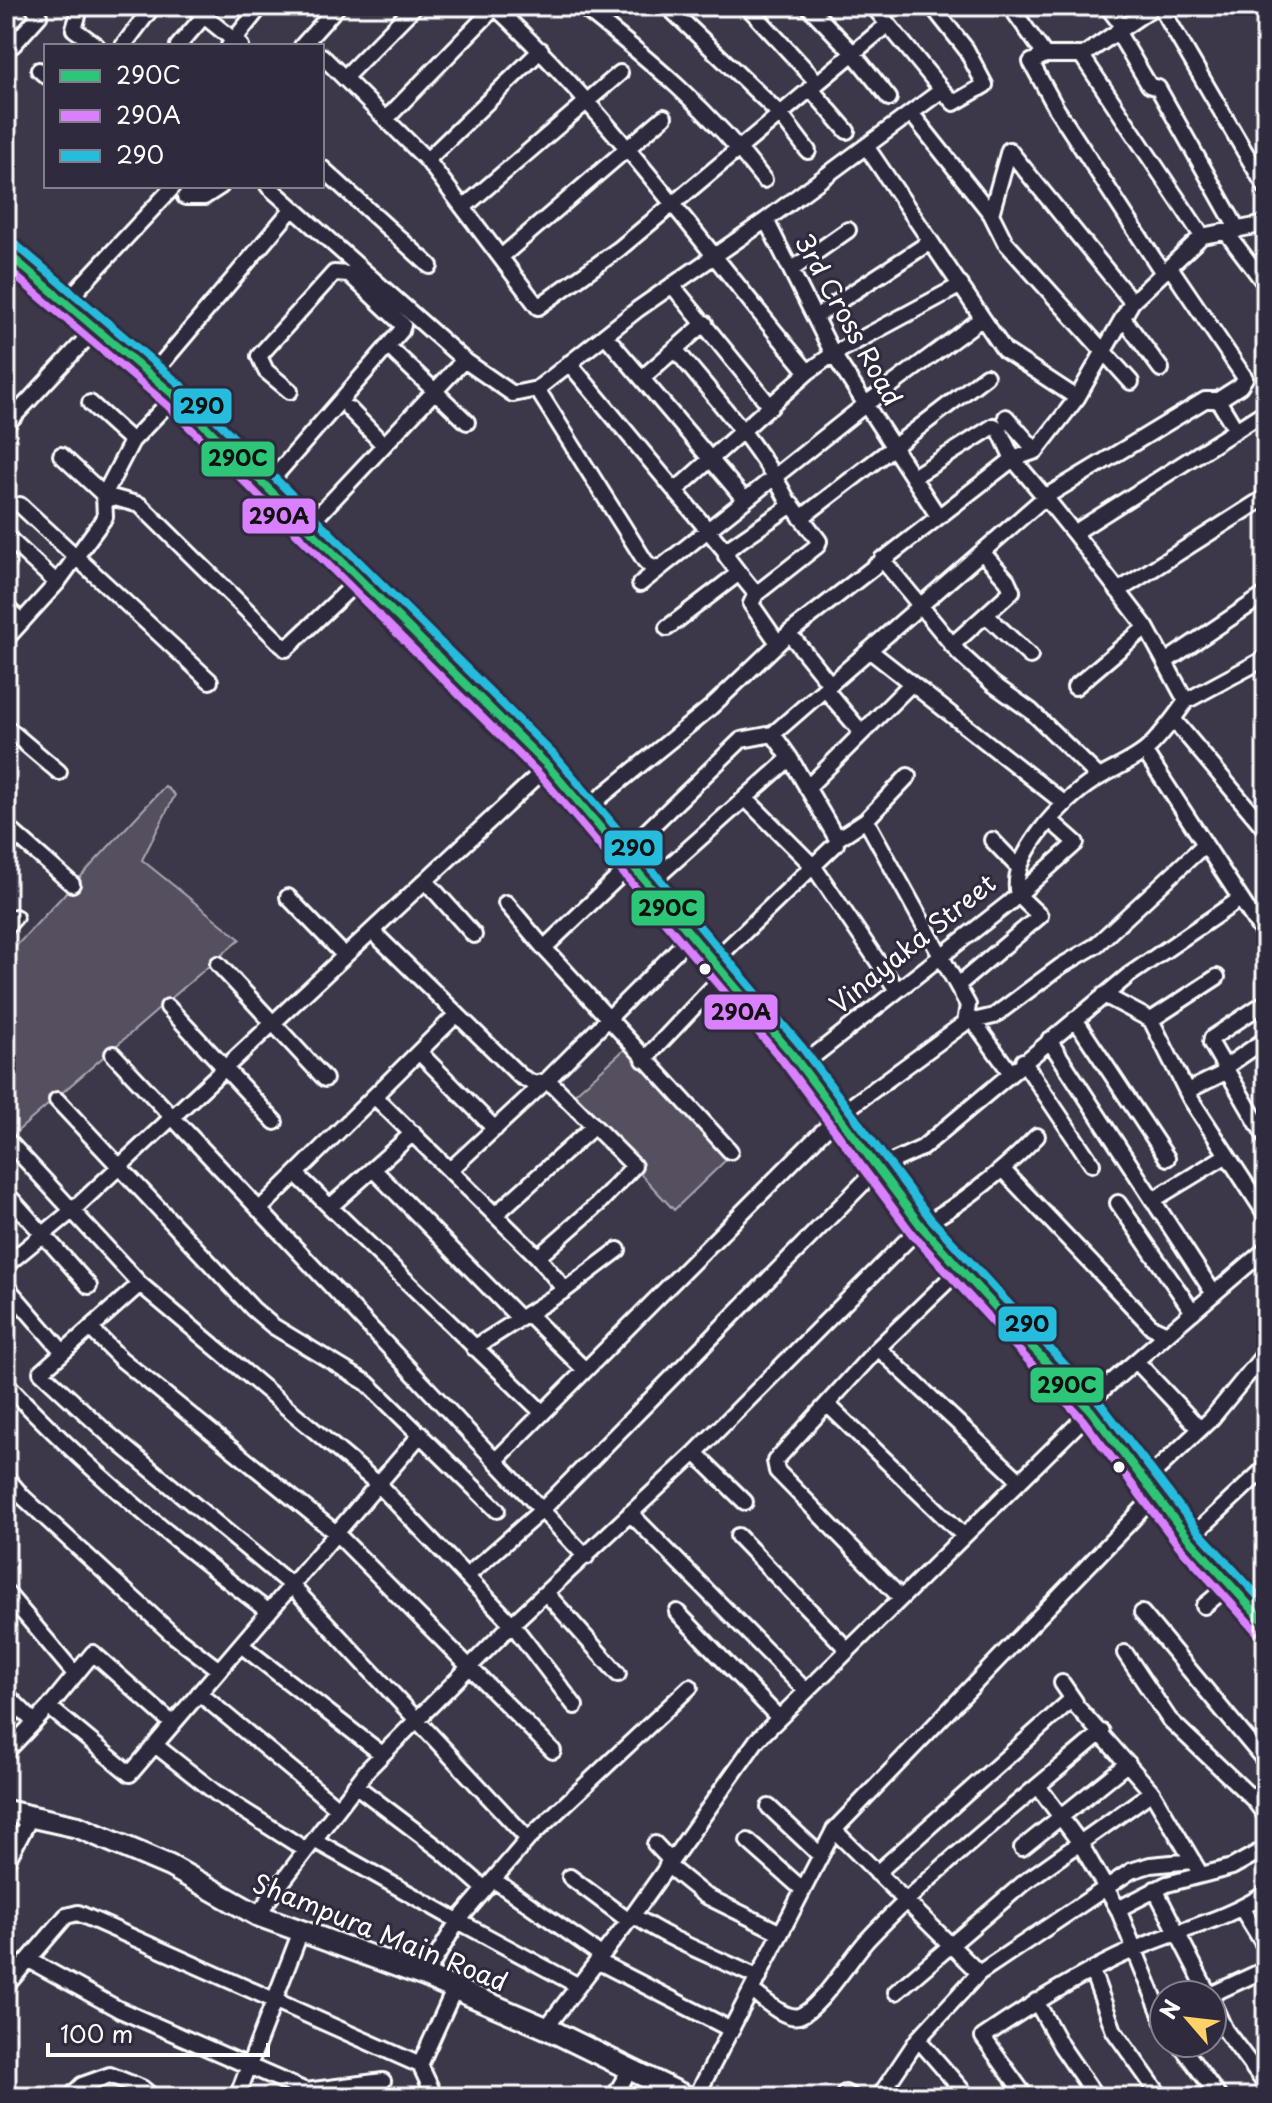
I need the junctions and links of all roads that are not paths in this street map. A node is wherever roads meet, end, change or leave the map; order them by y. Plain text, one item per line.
1 (33, 6) edge
2 (81, 6) edge
3 (153, 6) edge
4 (261, 6) edge
5 (338, 6) edge
6 (415, 6) edge
7 (494, 6) edge
8 (581, 6) edge
9 (667, 6) edge
10 (747, 6) edge
11 (808, 6) edge
12 (873, 6) edge
13 (932, 6) edge
14 (1107, 6) edge
15 (1158, 6) edge
16 (1013, 7) edge
17 (198, 11) edge
18 (888, 24) junction
19 (1120, 29) junction
20 (94, 44) edge
21 (124, 44) edge
22 (179, 44) edge
23 (235, 44) edge
24 (308, 44) edge
25 (13, 45) dead end
26 (541, 50) junction
27 (853, 53) junction
28 (1045, 55) junction
29 (1082, 55) junction
30 (324, 58) edge
31 (620, 73) dead end
32 (345, 77) junction
33 (814, 85) junction
34 (942, 90) junction
35 (889, 98) dead end
36 (586, 102) junction
37 (911, 113) junction
38 (780, 114) junction
39 (664, 117) dead end
40 (387, 118) junction
41 (847, 131) dead end
42 (738, 146) junction
43 (866, 146) junction
44 (628, 151) junction
45 (808, 151) dead end
46 (427, 160) junction
47 (324, 170) edge
48 (764, 180) dead end
49 (172, 188) edge
50 (218, 188) edge
51 (270, 188) edge
52 (1266, 188) edge
53 (185, 197) dead end
54 (673, 202) junction
55 (464, 207) junction
56 (293, 208) junction
57 (991, 214) junction
58 (766, 220) junction
59 (1266, 224) edge
60 (848, 230) dead end
61 (1232, 231) junction
62 (1202, 236) junction
63 (930, 242) junction
64 (6, 252) edge
65 (501, 257) junction
66 (712, 257) junction
67 (430, 266) dead end
68 (791, 270) junction
69 (1167, 270) junction
70 (672, 285) junction
71 (961, 285) junction
72 (1266, 285) edge
73 (1132, 302) junction
74 (65, 303) junction
75 (815, 317) junction
76 (1123, 318) junction
77 (981, 319) junction
78 (705, 323) junction
79 (96, 328) junction
80 (605, 335) junction
81 (675, 349) junction
82 (1103, 353) junction
83 (396, 354) dead end
84 (833, 354) junction
85 (464, 360) junction
86 (569, 363) junction
87 (1161, 369) dead end
88 (808, 372) junction
89 (152, 375) junction
90 (986, 376) dead end
91 (642, 378) junction
92 (1131, 382) dead end
93 (537, 389) junction
94 (290, 391) dead end
95 (434, 391) junction
96 (175, 396) junction
97 (1077, 398) junction
98 (1218, 400) junction
99 (90, 403) dead end
100 (866, 404) junction
101 (771, 407) junction
102 (349, 409) dead end
103 (1266, 411) edge
104 (1006, 417) dead end
105 (467, 422) dead end
106 (6, 425) edge
107 (1236, 430) junction
108 (744, 432) junction
109 (132, 441) junction
110 (384, 445) junction
111 (893, 448) junction
112 (1036, 451) junction
113 (61, 455) dead end
114 (1013, 459) junction
115 (712, 461) junction
116 (776, 476) junction
117 (913, 477) junction
118 (267, 485) junction
119 (676, 490) junction
120 (104, 495) junction
121 (1045, 497) junction
122 (1266, 497) edge
123 (745, 500) junction
124 (20, 505) dead end
125 (790, 505) junction
126 (938, 516) junction
127 (801, 518) junction
128 (309, 525) junction
129 (705, 531) junction
130 (1074, 533) junction
131 (6, 536) edge
132 (726, 552) junction
133 (982, 552) junction
134 (75, 553) junction
135 (882, 559) junction
136 (657, 567) junction
137 (739, 573) junction
138 (361, 578) junction
139 (57, 583) junction
140 (640, 584) dead end
141 (1118, 591) junction
142 (756, 594) junction
143 (1266, 594) edge
144 (6, 607) edge
145 (919, 607) junction
146 (987, 616) junction
147 (22, 622) junction
148 (1146, 627) junction
149 (667, 628) dead end
150 (783, 638) junction
151 (6, 639) edge
152 (952, 645) junction
153 (869, 650) junction
154 (1030, 656) dead end
155 (1266, 658) edge
156 (1165, 662) junction
157 (210, 681) dead end
158 (910, 685) junction
159 (828, 686) junction
160 (1075, 687) dead end
161 (1186, 701) junction
162 (1173, 719) junction
163 (6, 727) edge
164 (862, 733) junction
165 (773, 734) junction
166 (1145, 752) junction
167 (790, 758) junction
168 (548, 766) junction
169 (59, 772) dead end
170 (908, 776) dead end
171 (1099, 777) junction
172 (807, 788) junction
173 (745, 798) junction
174 (1065, 804) junction
175 (586, 809) junction
176 (866, 820) junction
177 (1050, 820) junction
178 (6, 826) edge
179 (1266, 830) edge
180 (837, 839) junction
181 (992, 840) dead end
182 (1205, 844) junction
183 (628, 858) junction
184 (814, 867) junction
185 (1019, 868) junction
186 (426, 881) junction
187 (72, 884) dead end
188 (649, 884) junction
189 (1018, 895) junction
190 (288, 897) dead end
191 (1240, 899) junction
192 (506, 903) dead end
193 (372, 931) junction
194 (474, 935) dead end
195 (692, 935) junction
196 (1266, 938) edge
197 (544, 948) junction
198 (942, 955) junction
199 (345, 956) junction
200 (218, 964) dead end
201 (720, 968) junction
202 (1217, 977) dead end
203 (958, 985) junction
204 (897, 990) junction
205 (1104, 995) junction
206 (1266, 1002) edge
207 (168, 1007) dead end
208 (457, 1014) junction
209 (609, 1017) junction
210 (1075, 1019) junction
211 (1151, 1020) junction
212 (968, 1021) junction
213 (273, 1023) junction
214 (1266, 1039) edge
215 (1049, 1040) junction
216 (419, 1052) junction
217 (113, 1054) dead end
218 (644, 1060) junction
219 (1023, 1061) junction
220 (801, 1066) junction
221 (227, 1067) junction
222 (1225, 1070) junction
223 (1010, 1072) junction
224 (325, 1079) dead end
225 (546, 1081) junction
226 (1187, 1091) junction
227 (374, 1096) junction
228 (57, 1100) dead end
229 (839, 1115) junction
230 (173, 1116) junction
231 (1261, 1120) edge
232 (275, 1122) dead end
233 (593, 1127) junction
234 (495, 1129) junction
235 (413, 1133) junction
236 (1037, 1136) dead end
237 (1266, 1138) edge
238 (10, 1143) dead end
239 (730, 1151) dead end
240 (1227, 1155) junction
241 (1167, 1158) dead end
242 (1092, 1164) dead end
243 (120, 1166) junction
244 (878, 1168) junction
245 (373, 1169) junction
246 (451, 1169) junction
247 (1003, 1170) junction
248 (296, 1174) junction
249 (6, 1193) edge
250 (1153, 1200) junction
251 (1118, 1203) dead end
252 (331, 1206) junction
253 (73, 1210) junction
254 (259, 1210) junction
255 (495, 1215) junction
256 (1266, 1215) edge
257 (921, 1226) junction
258 (43, 1234) junction
259 (1266, 1249) edge
260 (618, 1250) dead end
261 (538, 1257) junction
262 (6, 1265) edge
263 (960, 1269) junction
264 (140, 1284) junction
265 (6, 1286) edge
266 (89, 1286) dead end
267 (565, 1290) junction
268 (1214, 1294) junction
269 (1193, 1312) junction
270 (524, 1317) junction
271 (90, 1328) junction
272 (1167, 1334) junction
273 (474, 1348) junction
274 (878, 1348) junction
275 (63, 1352) junction
276 (1266, 1352) edge
277 (1136, 1361) junction
278 (585, 1370) junction
279 (6, 1383) edge
280 (827, 1404) junction
281 (1088, 1408) junction
282 (543, 1413) junction
283 (1200, 1429) junction
284 (421, 1434) junction
285 (695, 1453) junction
286 (497, 1459) junction
287 (1266, 1467) edge
288 (6, 1477) edge
289 (1020, 1481) junction
290 (378, 1484) junction
291 (1150, 1489) junction
292 (745, 1502) dead end
293 (497, 1510) dead end
294 (542, 1510) junction
295 (630, 1513) junction
296 (336, 1533) junction
297 (738, 1536) dead end
298 (964, 1536) junction
299 (1189, 1539) junction
300 (586, 1557) junction
301 (468, 1575) junction
302 (1232, 1583) junction
303 (291, 1585) junction
304 (6, 1592) edge
305 (547, 1594) junction
306 (901, 1598) junction
307 (1204, 1606) dead end
308 (269, 1612) junction
309 (677, 1612) dead end
310 (1142, 1613) dead end
311 (512, 1624) junction
312 (1266, 1624) edge
313 (241, 1645) junction
314 (848, 1650) junction
315 (1125, 1653) dead end
316 (219, 1670) junction
317 (468, 1670) junction
318 (75, 1674) junction
319 (618, 1674) dead end
320 (1062, 1683) dead end
321 (690, 1687) dead end
322 (806, 1691) junction
323 (199, 1693) junction
324 (6, 1694) edge
325 (1075, 1702) junction
326 (575, 1706) dead end
327 (49, 1707) junction
328 (779, 1718) junction
329 (418, 1719) junction
330 (34, 1722) junction
331 (173, 1724) junction
332 (1102, 1732) junction
333 (155, 1745) junction
334 (553, 1751) dead end
335 (6, 1752) edge
336 (382, 1754) junction
337 (1266, 1762) edge
338 (1128, 1763) junction
339 (355, 1785) junction
340 (1038, 1786) junction
341 (1266, 1786) edge
342 (1152, 1792) junction
343 (1253, 1799) junction
344 (769, 1807) dead end
345 (338, 1808) junction
346 (6, 1811) edge
347 (1059, 1815) junction
348 (31, 1816) junction
349 (1266, 1816) edge
350 (834, 1830) junction
351 (528, 1839) junction
352 (748, 1841) dead end
353 (1080, 1843) junction
354 (655, 1844) dead end
355 (310, 1845) junction
356 (1022, 1848) dead end
357 (1266, 1848) edge
358 (820, 1855) junction
359 (1193, 1861) junction
360 (668, 1862) junction
361 (6, 1863) edge
362 (877, 1873) junction
363 (1201, 1875) junction
364 (570, 1877) dead end
365 (489, 1884) junction
366 (1106, 1887) junction
367 (801, 1888) junction
368 (1155, 1889) junction
369 (1266, 1893) edge
370 (905, 1900) junction
371 (1118, 1909) junction
372 (1242, 1909) junction
373 (257, 1915) junction
374 (631, 1918) junction
375 (458, 1921) junction
376 (301, 1931) junction
377 (1179, 1932) junction
378 (781, 1933) junction
379 (949, 1944) junction
380 (1266, 1948) edge
381 (1132, 1950) junction
382 (599, 1958) junction
383 (29, 1960) junction
384 (1266, 1969) edge
385 (1092, 1971) junction
386 (979, 1973) junction
387 (425, 1976) junction
388 (1201, 1979) edge
389 (577, 1985) junction
390 (756, 1985) junction
391 (6, 1986) edge
392 (1148, 1986) edge
393 (1228, 1986) edge
394 (454, 1990) junction
395 (896, 1992) dead end
396 (1036, 2001) junction
397 (277, 2002) junction
398 (546, 2028) junction
399 (732, 2030) junction
400 (1228, 2034) edge
401 (918, 2039) junction
402 (1191, 2059) edge
403 (420, 2065) junction
404 (250, 2067) junction
405 (630, 2069) junction
406 (383, 2081) dead end
407 (1266, 2085) edge
408 (357, 2091) edge
409 (70, 2097) edge
410 (153, 2097) edge
411 (237, 2097) edge
412 (435, 2097) edge
413 (614, 2097) edge
414 (687, 2097) edge
415 (696, 2097) edge
416 (843, 2097) edge
417 (852, 2097) edge
418 (879, 2097) edge
419 (968, 2097) edge
420 (1026, 2097) edge
421 (1096, 2097) edge
422 (1161, 2097) edge
423 (1219, 2097) edge

1 - 25 street
2 - 20 street
3 - 21 street
4 - 23 street
5 - 24 street
6 - 32 street
7 - 26 street
7 - 40 street
8 - 42 street
9 - 38 street
10 - 33 street
11 - 27 street
12 - 18 street
13 - 34 street
14 - 19 street
15 - 19 street
15 - 52 street
16 - 28 street
17 - 22 street
17 - 23 street
18 - 27 street
18 - 34 street
19 - 29 street
19 - 61 street
26 - 36 street
26 - 46 street
27 - 33 street
27 - 35 street
28 - 29 street
28 - 69 street
29 - 62 street
30 - 32 street
31 - 36 street
32 - 40 street
33 - 38 street
33 - 41 street
34 - 37 street, 3rd Cross Road
36 - 44 street
36 - 55 street
37 - 43 street, 3rd Cross Road
37 - 57 street
38 - 42 street
38 - 45 street
39 - 44 street
40 - 46 street
42 - 48 street
42 - 54 street
43 - 58 street, 3rd Cross Road
43 - 63 street
44 - 54 street
44 - 65 street
46 - 55 street
47 - 67 street
49 - 74 street
50 - 53 street
51 - 56 street
54 - 65 street
54 - 66 street
55 - 65 street
56 - 85 street
56 - 89 street
57 - 73 street
57 - 82 street
58 - 66 street
58 - 68 street, 3rd Cross Road
59 - 61 street
60 - 68 street
61 - 62 street
61 - 72 street
62 - 69 street
63 - 71 street
63 - 75 street
64 - 74 main road
66 - 70 street
66 - 88 street
68 - 75 street, 3rd Cross Road
69 - 73 street
69 - 98 street
70 - 78 street
70 - 80 street
71 - 77 street
71 - 84 street
73 - 76 street
74 - 79 main road
75 - 84 street, 3rd Cross Road
76 - 82 street
76 - 87 street
77 - 97 street
77 - 100 street
78 - 81 street
78 - 101 street
79 - 89 main road
79 - 106 street
80 - 86 street
80 - 91 street
81 - 91 street
81 - 108 street
82 - 92 street
82 - 97 street
83 - 95 street
84 - 88 street
84 - 100 street, 3rd Cross Road
85 - 93 street
85 - 95 street
86 - 93 street
86 - 119 street
88 - 101 street
89 - 96 main road
90 - 111 street
91 - 115 street
93 - 136 street
94 - 118 street
95 - 105 street
95 - 110 street
96 - 109 street
96 - 118 main road
97 - 112 street
98 - 107 street
98 - 121 street
99 - 109 street
100 - 111 street, 3rd Cross Road
100 - 116 street
101 - 108 street
102 - 110 street
103 - 107 street
104 - 112 street
107 - 130 street
108 - 115 street
108 - 116 street
109 - 120 street
110 - 128 street
111 - 117 street, 3rd Cross Road
111 - 127 street
112 - 114 street
113 - 120 street
114 - 117 street
114 - 121 street
114 - 126 street
115 - 119 street
115 - 123 street
116 - 123 street
116 - 125 street
117 - 126 street, 3rd Cross Road
118 - 128 main road
119 - 129 street
120 - 134 street
120 - 138 street
121 - 130 street
121 - 133 street
122 - 141 street
123 - 129 street
124 - 134 street
125 - 127 street
125 - 132 street
126 - 135 street
127 - 142 street
128 - 138 main road
129 - 132 street
129 - 136 street
130 - 141 street
131 - 139 street
132 - 137 street
133 - 145 street
133 - 146 street
134 - 139 street
134 - 157 street
135 - 145 street
135 - 150 street
136 - 140 street
137 - 142 street
137 - 149 street
138 - 168 main road
139 - 147 street
141 - 148 street
142 - 150 street
143 - 156 street
144 - 147 street
145 - 152 street
145 - 153 street
146 - 152 street
146 - 154 street
147 - 151 street
148 - 156 street
148 - 160 street
150 - 159 street
150 - 175 street
152 - 171 street
153 - 158 street
153 - 159 street
155 - 161 street
156 - 161 street
158 - 164 street
158 - 174 street
159 - 164 street
159 - 165 street
161 - 162 street, Vinayaka Street
162 - 166 street, Vinayaka Street
162 - 179 street
163 - 169 street
164 - 172 street
165 - 167 street
165 - 183 street
166 - 171 street, Vinayaka Street
166 - 182 street
167 - 172 street
167 - 173 street
168 - 175 main road
168 - 186 street
170 - 176 street
171 - 174 street, Vinayaka Street
172 - 180 street
173 - 184 street
173 - 188 street
174 - 177 street, Vinayaka Street
175 - 183 main road
176 - 180 street
176 - 198 street
177 - 185 street, Vinayaka Street
177 - 189 street
178 - 187 street
180 - 184 street
181 - 185 street
182 - 191 street
182 - 212 street
183 - 188 main road
183 - 197 street
184 - 201 street
184 - 204 street
185 - 189 street, Vinayaka Street
186 - 193 street
186 - 194 street
188 - 195 main road
189 - 198 street, Vinayaka Street
189 - 203 street
190 - 199 street
191 - 196 street
191 - 205 street
192 - 197 street
193 - 199 street
193 - 208 street
195 - 201 main road
195 - 209 street
197 - 209 street
198 - 203 street
198 - 204 street, Vinayaka Street
199 - 213 street
200 - 213 street
201 - 218 street
201 - 220 main road
202 - 211 street
203 - 212 street
204 - 220 street, Vinayaka Street
205 - 210 street
205 - 211 street
206 - 222 street
207 - 221 street
208 - 216 street
208 - 225 street
209 - 218 street
209 - 225 street
210 - 215 street
210 - 241 street
211 - 226 street
212 - 223 street
212 - 229 street
213 - 221 street
213 - 224 street
214 - 222 street
215 - 219 street
215 - 250 street
216 - 227 street
216 - 234 street
217 - 230 street
218 - 239 street
219 - 223 street
219 - 242 street
220 - 229 main road
221 - 230 street
221 - 232 street
222 - 226 street
222 - 231 street
223 - 244 street
225 - 233 street
225 - 234 street
226 - 240 street
227 - 235 street
227 - 248 street
228 - 243 street
229 - 244 main road
229 - 278 street
230 - 243 street
230 - 254 street
231 - 237 street
233 - 255 street
233 - 261 street
234 - 246 street
235 - 245 street
235 - 246 street
236 - 247 street
238 - 253 street
240 - 250 street
240 - 256 street
243 - 253 street
243 - 284 street
244 - 257 main road
244 - 294 street
245 - 252 street
245 - 270 street
246 - 255 street
247 - 257 street
247 - 272 street
248 - 252 street
248 - 254 street
249 - 258 street
250 - 268 street
251 - 269 street
252 - 273 street
253 - 258 street
253 - 264 street
254 - 286 street
255 - 261 street
257 - 263 main road
257 - 285 street
258 - 262 street
258 - 266 street
259 - 268 street
260 - 267 street
261 - 267 street
263 - 274 street
263 - 281 main road
264 - 271 street
264 - 290 street
265 - 275 street
267 - 270 street
268 - 269 street
269 - 272 street
270 - 273 street
270 - 278 street
271 - 275 street
271 - 296 street
272 - 277 street
273 - 282 street
274 - 280 street
274 - 289 street
275 - 303 street
276 - 283 street
277 - 281 street
277 - 283 street
278 - 282 street
279 - 308 street
280 - 298 street
280 - 306 street
281 - 289 street
281 - 291 main road
282 - 286 street
283 - 291 street
284 - 290 street
284 - 293 street
285 - 292 street
285 - 295 street
286 - 294 street
287 - 299 street
288 - 316 street
289 - 298 street
290 - 296 street
290 - 301 street
291 - 299 main road
291 - 350 street
294 - 300 street
294 - 301 street
295 - 300 street
295 - 322 street
296 - 303 street
296 - 317 street
297 - 314 street
298 - 306 street
299 - 302 main road
300 - 305 street
301 - 311 street
302 - 307 street
302 - 312 main road
303 - 308 street
303 - 329 street
304 - 318 street
305 - 311 street
305 - 319 street
306 - 314 street
308 - 313 street
309 - 328 street
310 - 337 street
311 - 317 street
311 - 326 street
313 - 316 street
313 - 336 street
314 - 322 street
315 - 343 street
316 - 323 street
317 - 329 street
317 - 334 street
318 - 327 street
318 - 331 street
320 - 325 street
321 - 351 street
322 - 328 street
323 - 331 street
323 - 345 street
324 - 330 street
325 - 332 street
325 - 362 street
327 - 330 street
327 - 333 street
328 - 360 street
329 - 336 street
329 - 351 street
330 - 335 street
331 - 333 street
332 - 338 street
332 - 340 street
333 - 355 street
336 - 339 street
338 - 342 street
338 - 347 street
339 - 345 street
339 - 365 street
340 - 347 street
340 - 370 street
341 - 343 street
342 - 353 street
342 - 359 street
343 - 349 street
344 - 358 street
345 - 355 street
346 - 348 main road, Shampura Main Road
347 - 353 street
347 - 356 street
348 - 361 street
348 - 373 main road, Shampura Main Road
350 - 358 street
350 - 362 street
351 - 365 street
352 - 367 street
353 - 366 street
353 - 379 street
354 - 360 street
355 - 373 street
355 - 375 street
357 - 363 street
358 - 367 street
359 - 363 street
359 - 366 street
360 - 374 street
360 - 378 street
362 - 370 street
363 - 368 street
364 - 374 street
365 - 375 street
365 - 382 street
366 - 371 street
366 - 386 street
367 - 378 street
368 - 371 street
368 - 377 street
369 - 372 street
370 - 379 street
370 - 390 street
371 - 381 street
372 - 377 street
372 - 380 street
373 - 376 main road, Shampura Main Road
374 - 382 street
374 - 390 street
375 - 387 street
375 - 389 street
376 - 387 main road, Shampura Main Road
376 - 397 street
377 - 381 street
377 - 388 street
378 - 390 street
379 - 386 street
379 - 395 street
381 - 385 street
381 - 392 street
382 - 389 street
382 - 399 street
383 - 391 street
383 - 397 street
383 - 404 street
384 - 393 street
385 - 396 street
385 - 422 street
386 - 401 street
387 - 394 main road, Shampura Main Road
389 - 398 street
390 - 399 street
394 - 398 main road, Shampura Main Road
394 - 403 street
396 - 420 street
396 - 421 street
397 - 403 street
397 - 404 street
398 - 405 main road, Shampura Main Road
399 - 415 street
400 - 407 street
401 - 418 street
401 - 419 street
402 - 423 street
403 - 412 street
404 - 408 street
404 - 411 street
405 - 413 street
405 - 414 main road, Shampura Main Road
406 - 408 street
409 - 410 street
416 - 417 street

